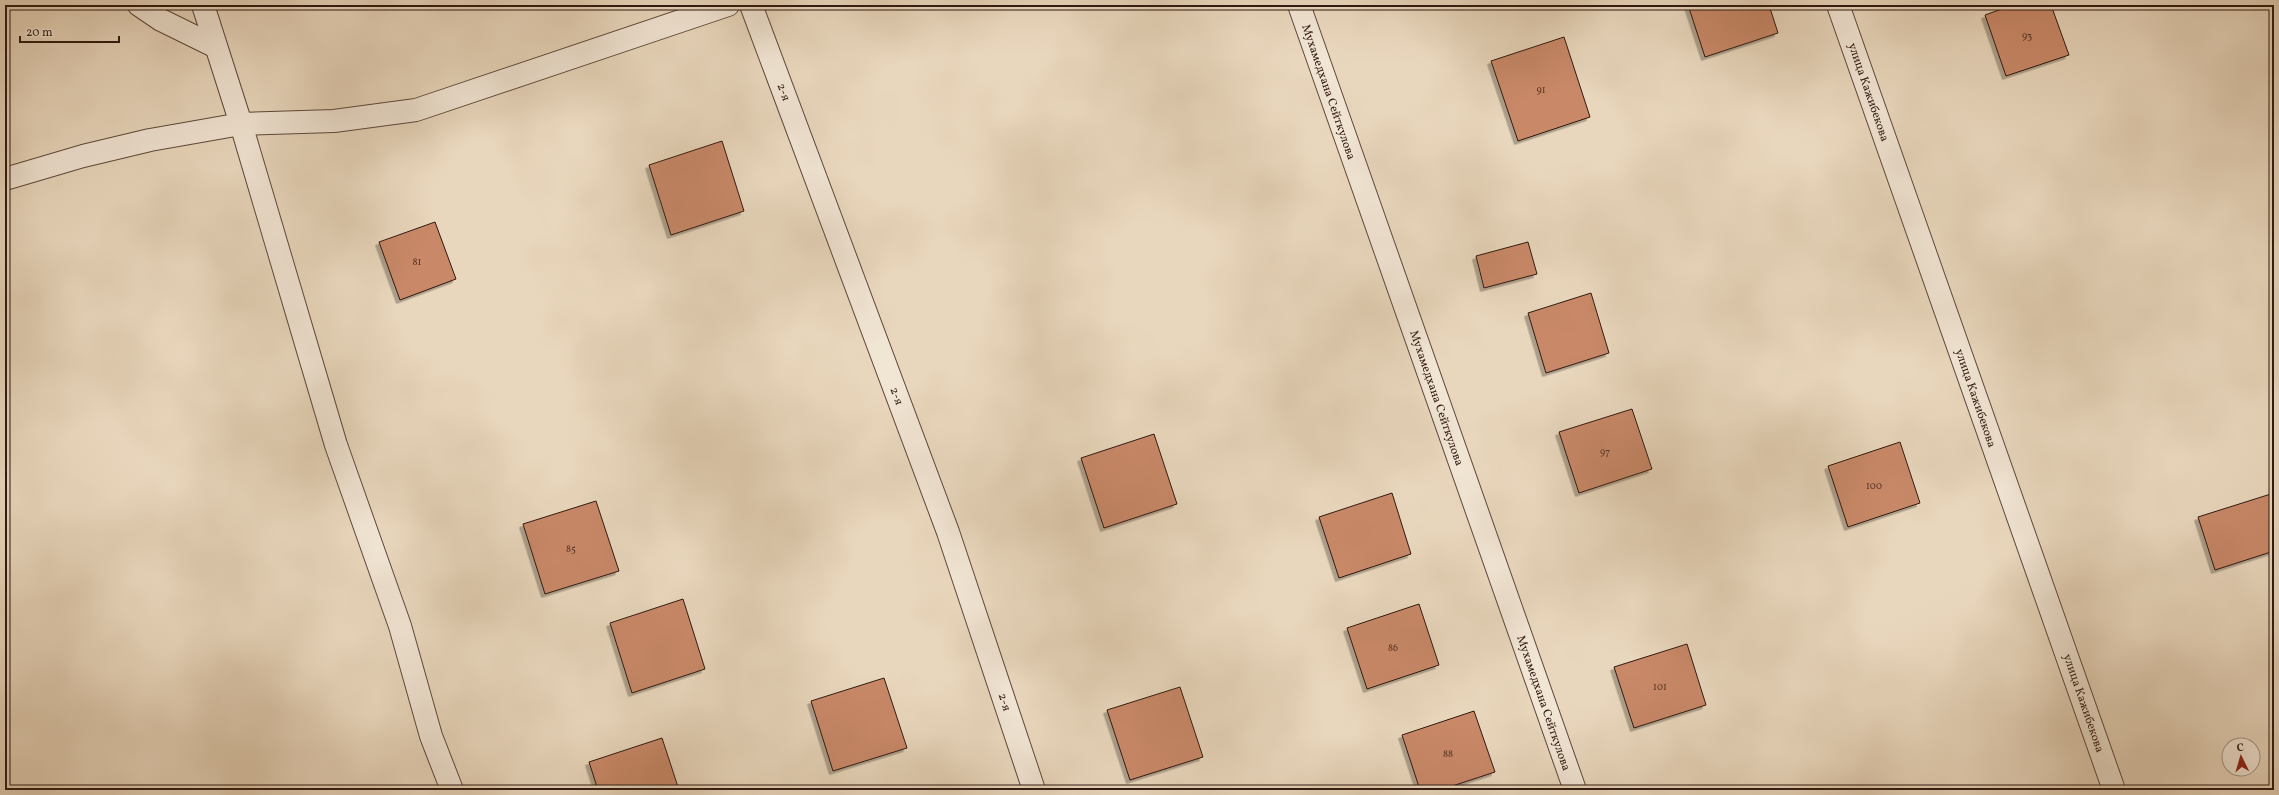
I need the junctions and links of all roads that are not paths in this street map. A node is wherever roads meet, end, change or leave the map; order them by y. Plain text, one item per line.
1 (140, 5) edge
2 (204, 5) edge
3 (728, 5) edge
4 (751, 5) edge
5 (1299, 5) edge
6 (1838, 5) edge
7 (216, 47) junction
8 (241, 124) junction
9 (5, 179) edge
10 (452, 790) edge
11 (1034, 790) edge
12 (1575, 790) edge
13 (2114, 790) edge

1 - 7 street
2 - 7 street
3 - 8 street
4 - 11 street, 2-я
5 - 12 street, Мухамедхана Сейткулова
6 - 13 street, улица Кажибекова
7 - 8 street
8 - 9 street
8 - 10 street

